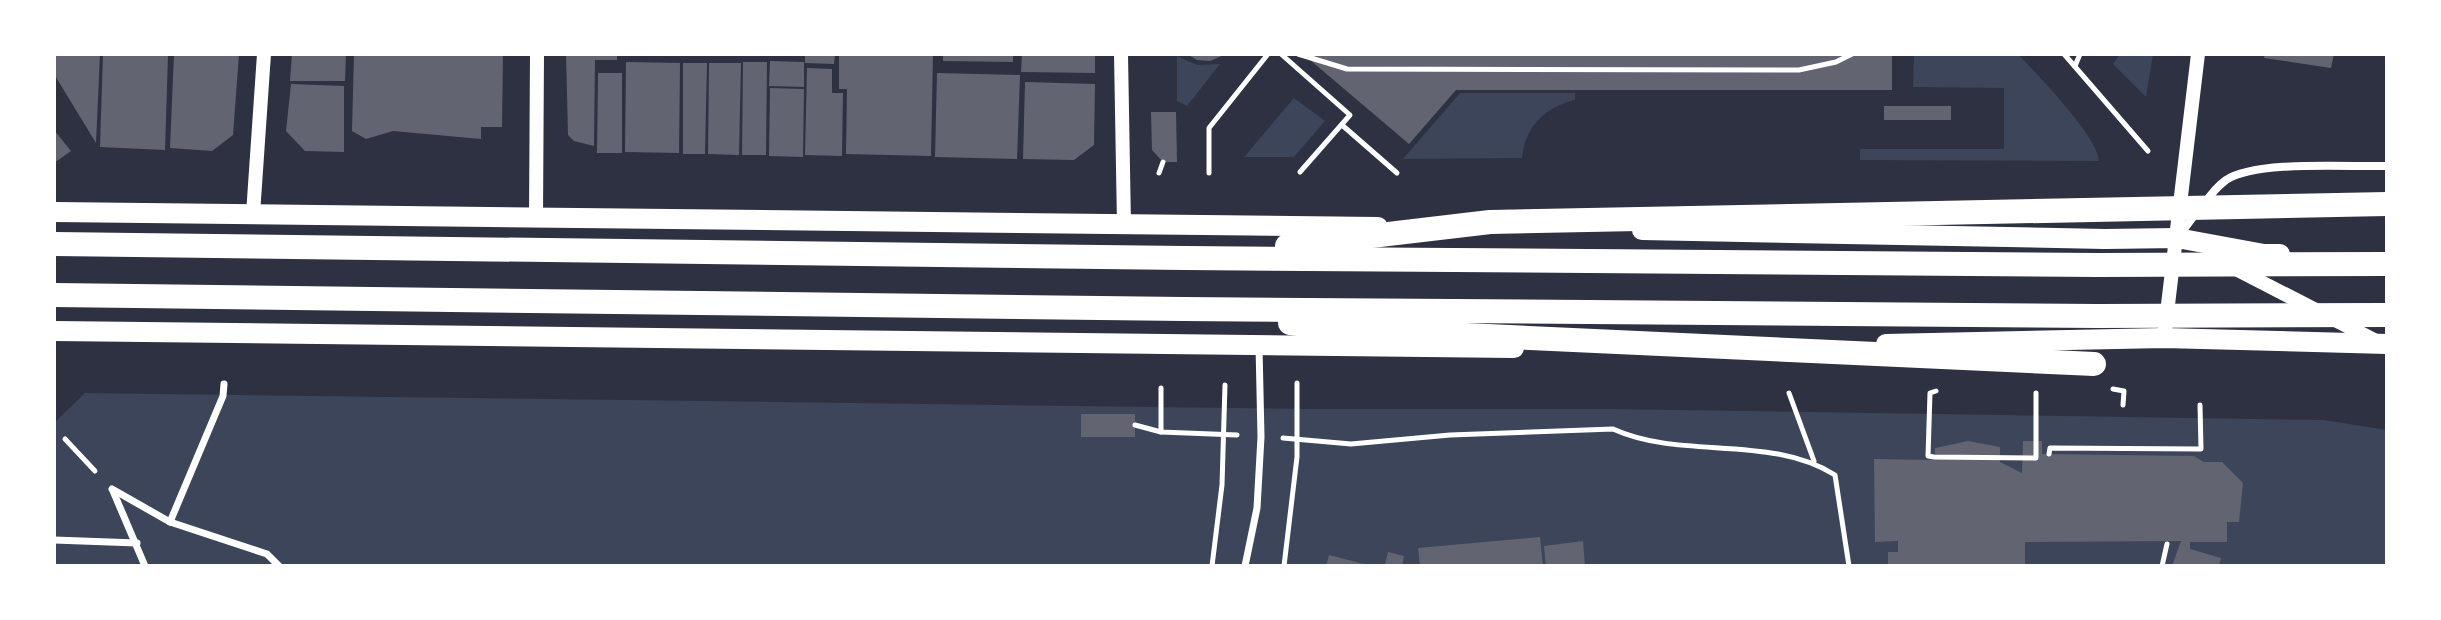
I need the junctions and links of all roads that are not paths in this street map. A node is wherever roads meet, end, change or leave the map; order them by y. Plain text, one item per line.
1 (264, 54) edge
2 (537, 54) edge
3 (1121, 54) edge
4 (2198, 54) edge
5 (2387, 166) edge
6 (2387, 204) edge
7 (54, 212) edge
8 (253, 214) junction
9 (536, 216) junction
10 (1124, 225) junction
11 (2177, 238) junction
12 (54, 244) edge
13 (2387, 254) edge
14 (1185, 258) junction
15 (2387, 264) edge
16 (54, 295) edge
17 (1183, 309) junction
18 (2387, 315) edge
19 (54, 331) edge
20 (2164, 338) junction
21 (2386, 345) edge
22 (1259, 346) junction
23 (2094, 364) dead end
24 (224, 384) dead end
25 (170, 522) junction
26 (54, 540) edge
27 (137, 543) junction
28 (145, 566) edge
29 (279, 566) edge
30 (1245, 566) edge

1 - 8 street
2 - 9 street
3 - 10 street
4 - 11 street
5 - 11 street
6 - 14 highway
7 - 8 main road
8 - 9 main road
9 - 10 main road
10 - 11 main road
11 - 13 main road
11 - 20 street
11 - 21 street
12 - 14 highway
14 - 15 highway
16 - 17 highway
17 - 18 highway
17 - 23 highway
19 - 22 main road
20 - 21 main road
20 - 22 main road
22 - 30 street
24 - 25 street
25 - 27 street
25 - 29 street
26 - 27 street
27 - 28 street

